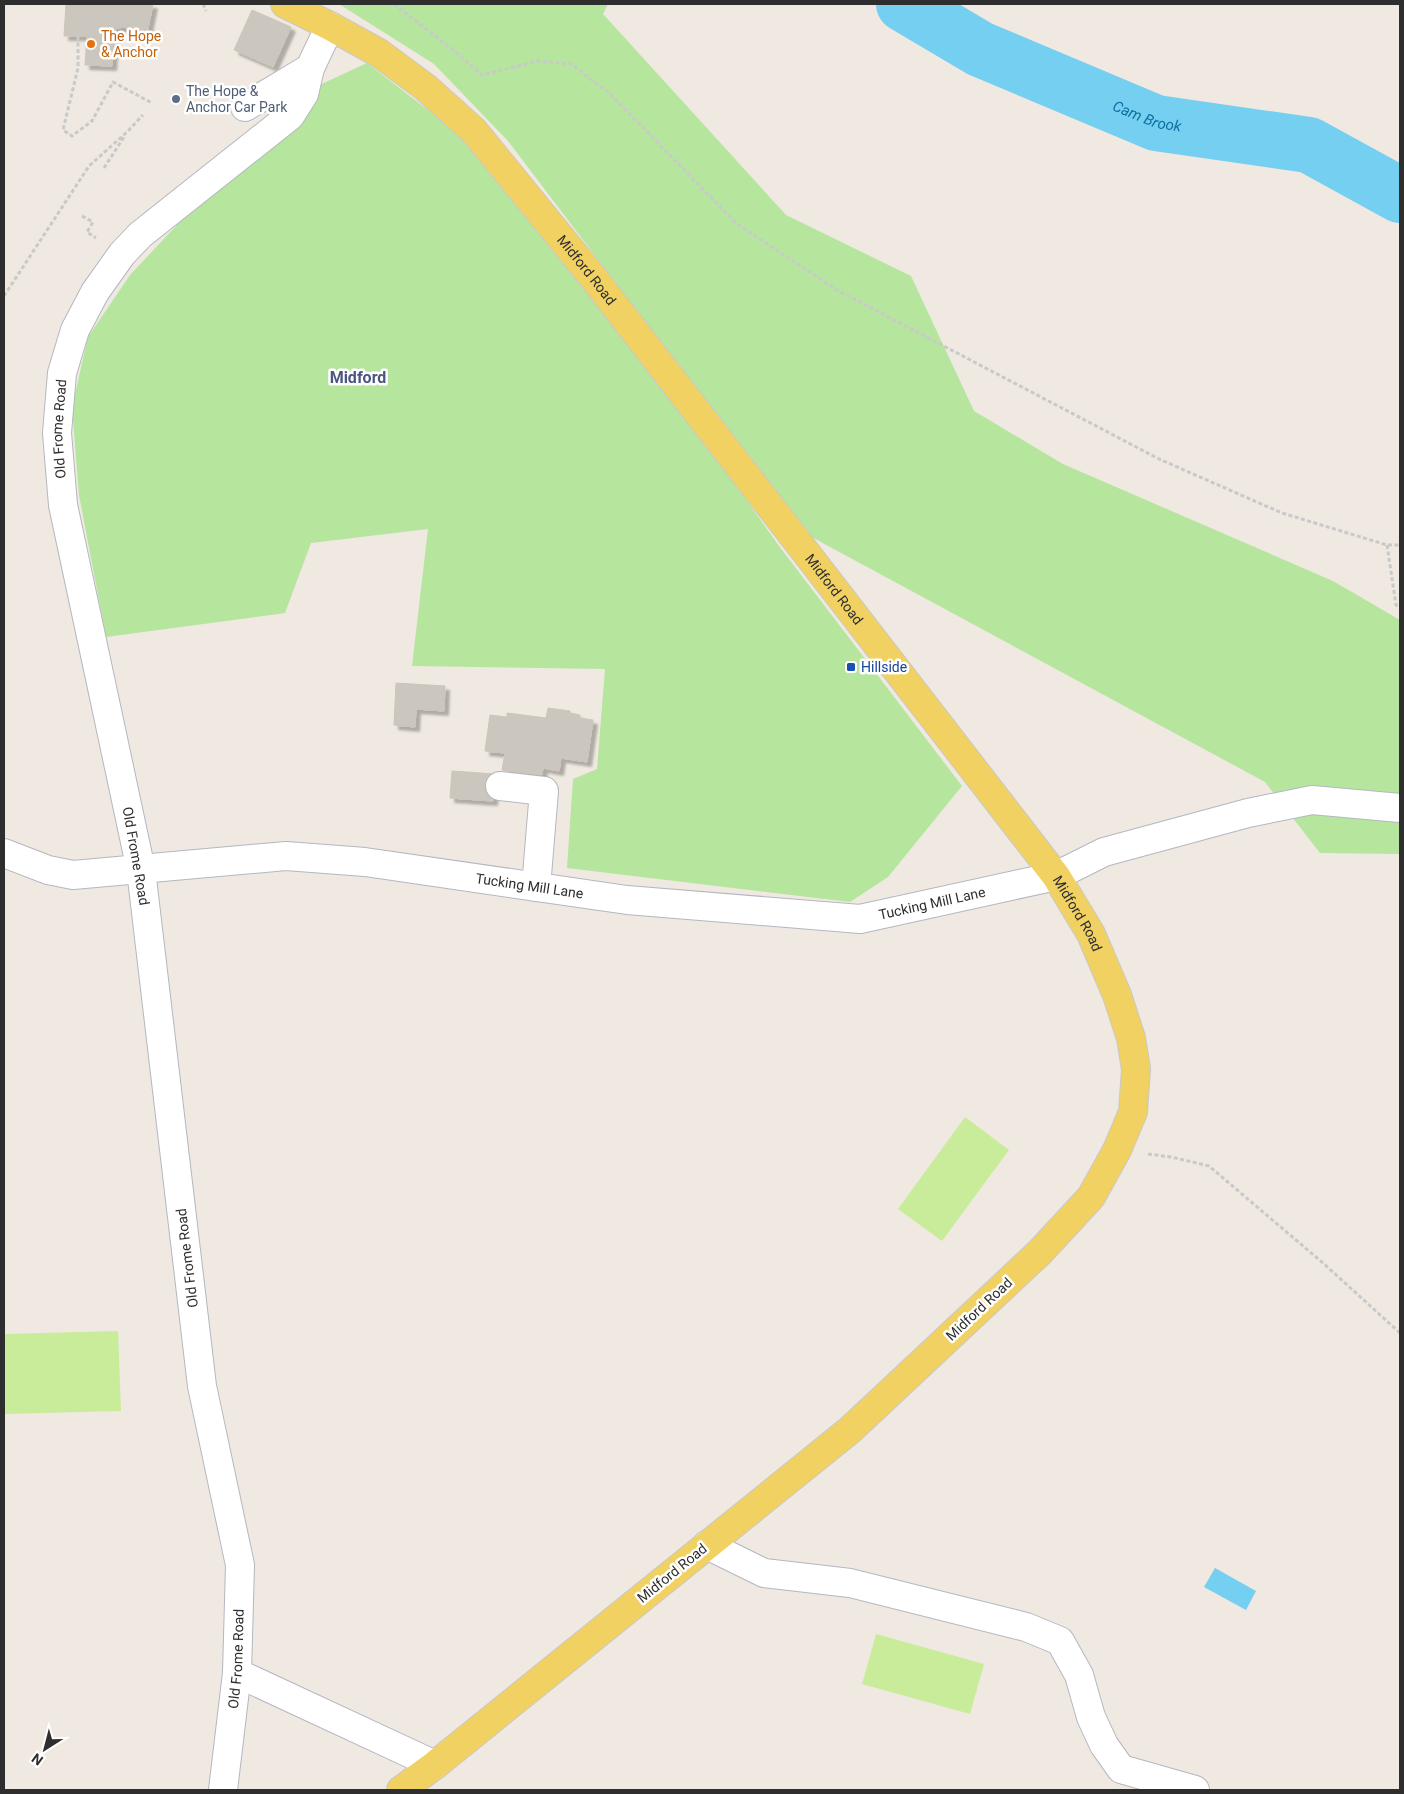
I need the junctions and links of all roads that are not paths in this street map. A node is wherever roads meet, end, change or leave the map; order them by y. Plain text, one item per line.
1 (285, 4) edge
2 (330, 26) junction
3 (310, 68) junction
4 (245, 107) dead end
5 (500, 786) dead end
6 (1400, 808) edge
7 (4, 853) edge
8 (141, 870) junction
9 (1056, 876) junction
10 (536, 887) junction
11 (707, 1546) junction
12 (237, 1673) junction
13 (435, 1765) junction
14 (223, 1790) edge
15 (402, 1790) edge
16 (1195, 1790) edge

1 - 2 main road, Midford Road
2 - 3 street, Old Frome Road
2 - 9 main road, Midford Road
3 - 4 street
3 - 8 street, Old Frome Road
5 - 10 street
6 - 9 street, Tucking Mill Lane
7 - 8 street, Tucking Mill Lane
8 - 10 street, Tucking Mill Lane
8 - 12 street, Old Frome Road
9 - 10 street, Tucking Mill Lane
9 - 11 main road, Midford Road
11 - 13 main road, Midford Road
11 - 16 street
12 - 13 street
12 - 14 street, Old Frome Road
13 - 15 main road, Midford Road

